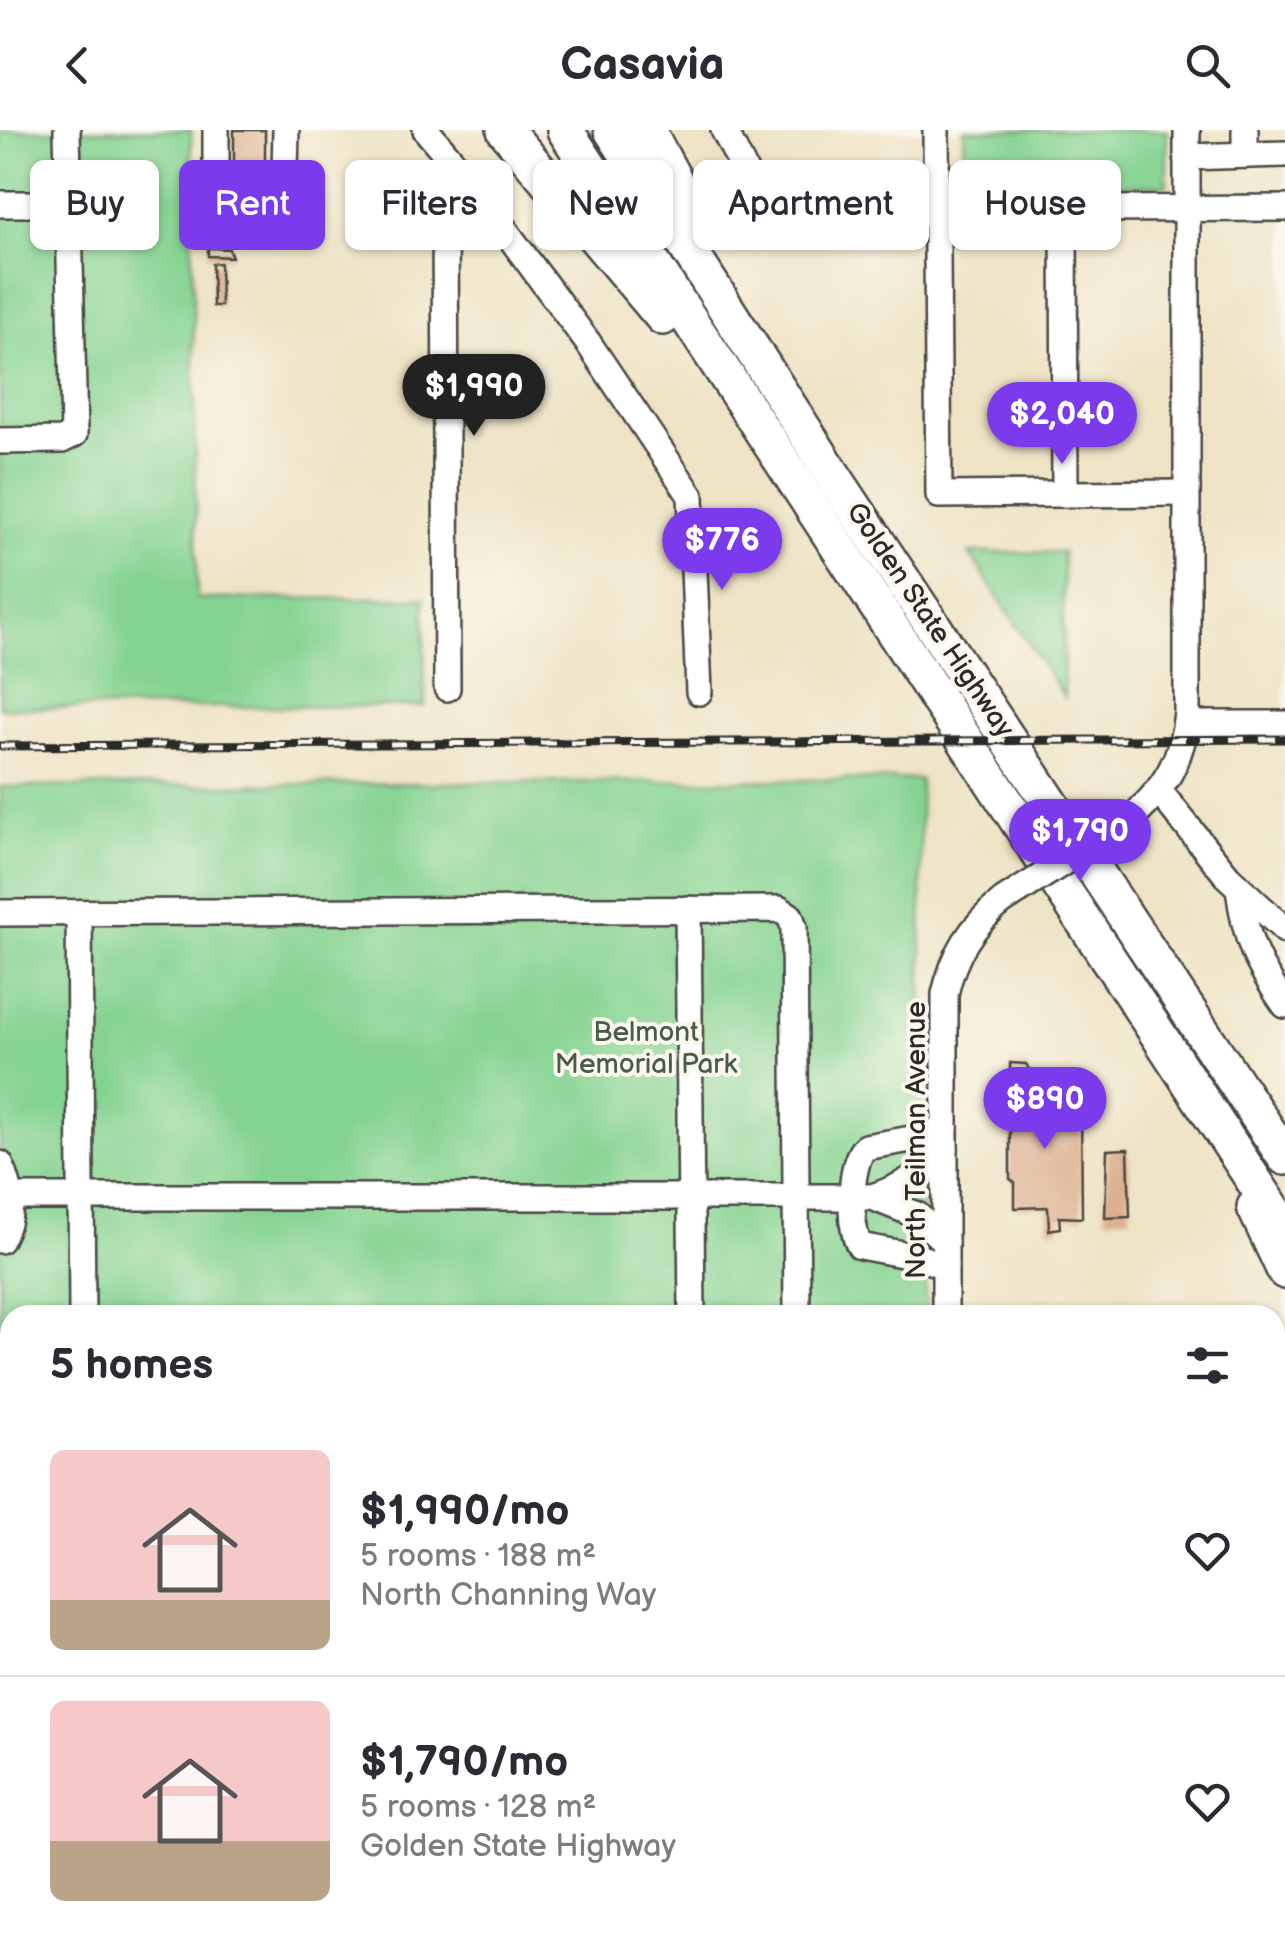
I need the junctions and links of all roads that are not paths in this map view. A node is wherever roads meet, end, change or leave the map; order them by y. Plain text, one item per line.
1 (67, 130) edge
2 (216, 130) edge
3 (286, 130) edge
4 (426, 130) edge
5 (505, 130) edge
6 (565, 130) edge
7 (612, 130) edge
8 (647, 130) edge
9 (724, 130) edge
10 (936, 130) edge
11 (1187, 130) edge
12 (1245, 143) edge
13 (1285, 154) edge
14 (1187, 156) junction
15 (67, 160) edge
16 (451, 160) edge
17 (0, 204) edge
18 (30, 204) edge
19 (1188, 208) junction
20 (1285, 208) edge
21 (1121, 209) edge
22 (937, 210) junction
23 (949, 210) edge
24 (513, 241) edge
25 (69, 250) edge
26 (445, 250) edge
27 (1064, 250) edge
28 (0, 440) edge
29 (779, 458) junction
30 (836, 480) junction
31 (1186, 493) junction
32 (1065, 494) junction
33 (447, 688) dead end
34 (699, 692) dead end
35 (1186, 718) junction
36 (1285, 724) edge
37 (1158, 792) junction
38 (1239, 888) junction
39 (688, 909) junction
40 (0, 912) edge
41 (78, 913) junction
42 (1285, 930) edge
43 (1180, 996) junction
44 (1285, 1006) edge
45 (944, 1138) junction
46 (1225, 1138) junction
47 (1285, 1145) edge
48 (1285, 1157) edge
49 (0, 1164) edge
50 (11, 1197) junction
51 (691, 1197) junction
52 (796, 1197) junction
53 (863, 1197) junction
54 (81, 1200) junction
55 (1285, 1228) edge
56 (0, 1240) edge
57 (945, 1254) junction
58 (1285, 1271) edge
59 (82, 1305) edge
60 (692, 1305) edge
61 (798, 1305) edge
62 (945, 1305) edge

1 - 15 street
2 - 3 street
4 - 16 street
5 - 29 highway
6 - 29 highway, Golden State Highway
7 - 30 highway, Golden State Highway
8 - 30 highway
9 - 22 street
10 - 22 street
11 - 14 street, North Teilman Avenue
12 - 13 street
12 - 14 street
14 - 19 street, North Teilman Avenue
17 - 18 street
19 - 20 street
19 - 21 street
19 - 31 street, North Teilman Avenue
22 - 23 street
22 - 32 street
24 - 34 street
25 - 28 street
26 - 33 street
27 - 32 street
29 - 46 highway, Golden State Highway
30 - 43 highway, Golden State Highway
31 - 32 street
31 - 35 street, North Teilman Avenue
35 - 36 street
35 - 37 street, North Teilman Avenue
37 - 38 street
37 - 45 street, North Teilman Avenue, bridge
38 - 42 street
38 - 44 street
39 - 41 street
39 - 51 street
39 - 52 street
40 - 41 street
41 - 54 street
43 - 47 highway
43 - 48 highway, Golden State Highway
45 - 53 street
45 - 53 street
45 - 57 street, North Teilman Avenue
46 - 55 highway, Golden State Highway
46 - 58 highway
49 - 50 street
50 - 54 street
50 - 56 street
51 - 52 street
51 - 54 street
51 - 60 street
52 - 53 street
52 - 61 street
53 - 57 street
53 - 57 street
54 - 59 street
57 - 62 street, North Teilman Avenue

